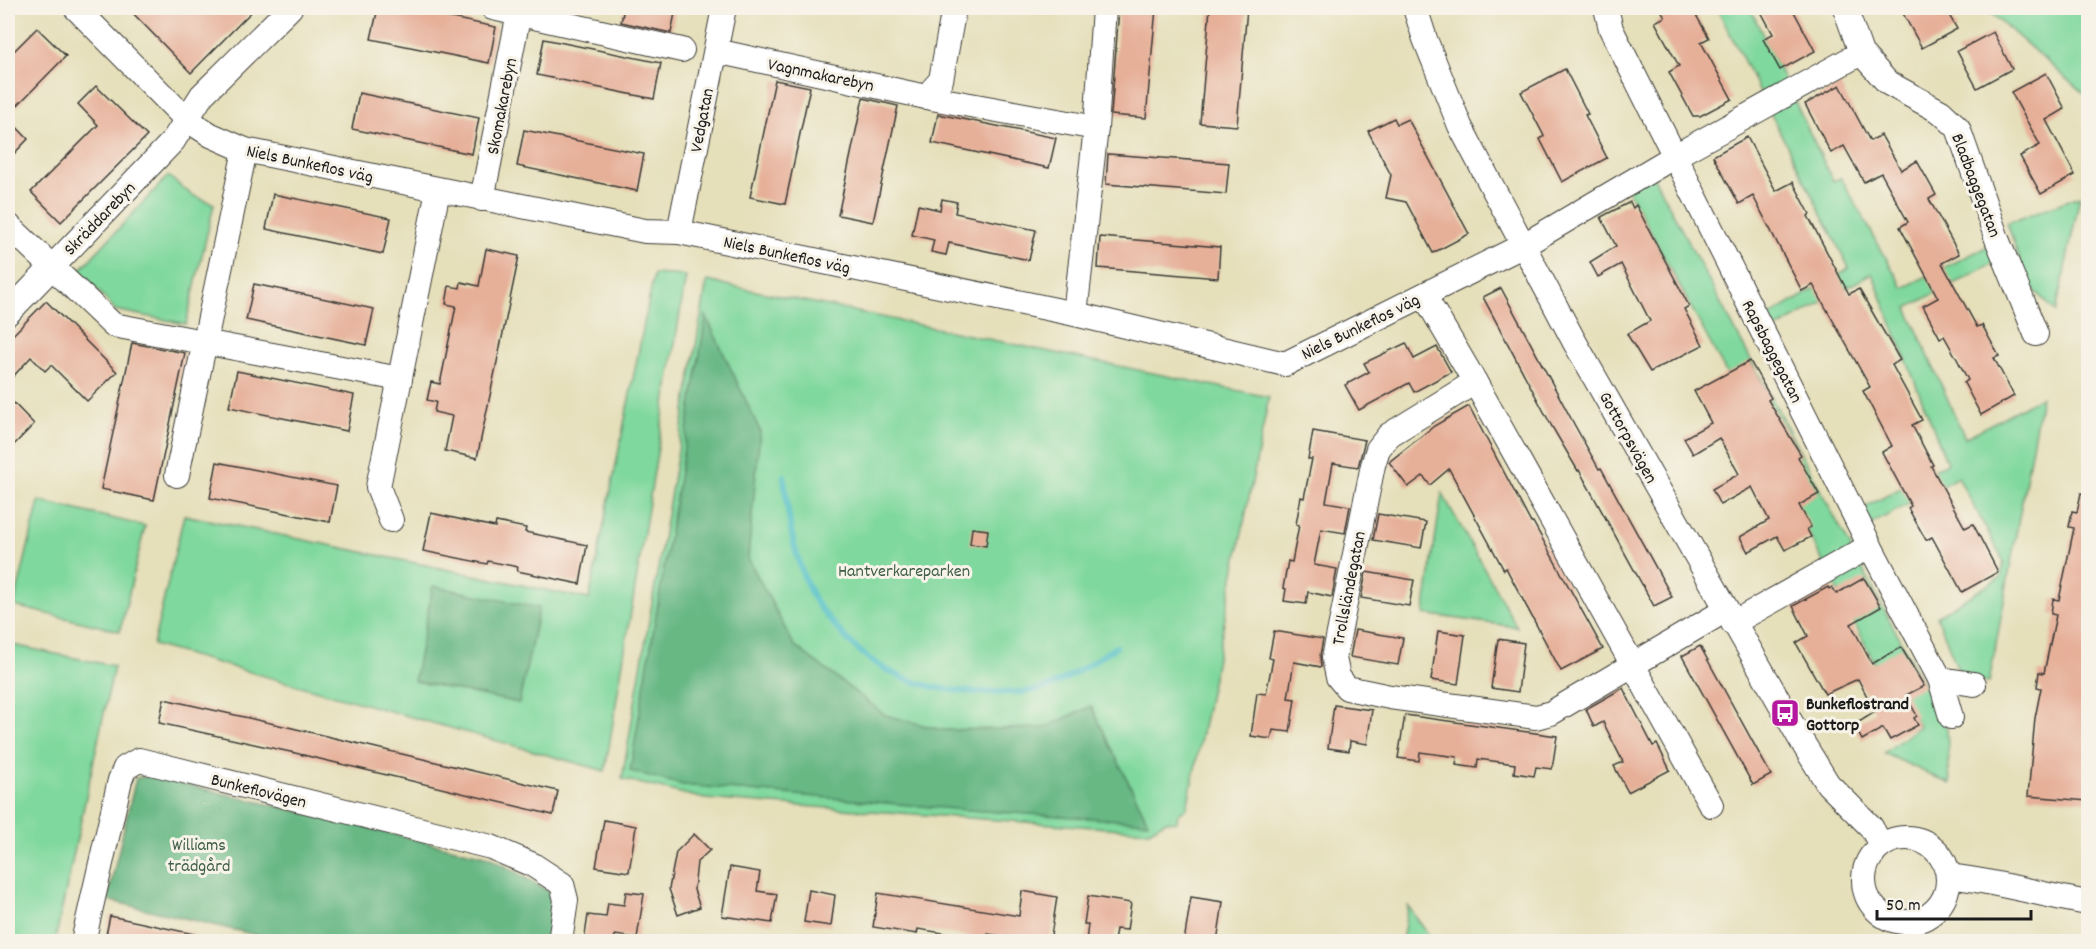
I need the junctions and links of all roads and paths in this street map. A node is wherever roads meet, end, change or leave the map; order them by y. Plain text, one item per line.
1 (75, 8) edge
2 (290, 8) edge
3 (493, 8) edge
4 (724, 8) edge
5 (954, 8) edge
6 (1104, 8) edge
7 (1415, 8) edge
8 (1606, 8) edge
9 (1845, 8) edge
10 (519, 13) junction
11 (682, 50) dead end
12 (716, 51) junction
13 (1861, 53) junction
14 (926, 97) junction
15 (186, 119) junction
16 (1096, 128) junction
17 (245, 150) junction
18 (1675, 156) junction
19 (438, 190) junction
20 (482, 199) junction
21 (8, 225) edge
22 (679, 232) junction
23 (1524, 245) junction
24 (51, 268) junction
25 (1424, 295) junction
26 (8, 313) edge
27 (1075, 314) junction
28 (2036, 334) dead end
29 (205, 342) junction
30 (400, 379) junction
31 (1475, 382) junction
32 (177, 475) dead end
33 (391, 520) dead end
34 (1870, 546) junction
35 (1730, 617) junction
36 (1631, 665) junction
37 (1940, 679) junction
38 (1974, 684) dead end
39 (1951, 717) dead end
40 (1711, 805) dead end
41 (1881, 845) junction
42 (1948, 876) junction
43 (2088, 903) edge
44 (1903, 932) edge
45 (83, 942) edge
46 (560, 942) edge

1 - 15 street, Niels Bunkeflos väg
2 - 15 street
3 - 10 street
4 - 12 street, Vedgatan
5 - 14 street
6 - 16 street
7 - 23 street, Gottorpsvägen
8 - 18 street, Rapsbaggegatan
9 - 13 street, Bladbaggegatan
10 - 11 street
10 - 20 street, Skomakarebyn
12 - 14 street, Vagnmakarebyn
12 - 22 street, Vedgatan
13 - 18 street
13 - 28 street, Bladbaggegatan
14 - 16 street, Vagnmakarebyn
15 - 17 street, Niels Bunkeflos väg
15 - 24 street, Skräddarebyn
16 - 27 street
17 - 19 street, Niels Bunkeflos väg
17 - 29 street
18 - 23 street
18 - 34 street, Rapsbaggegatan
19 - 20 street, Niels Bunkeflos väg
19 - 30 street
20 - 22 street, Niels Bunkeflos väg
21 - 24 street
22 - 27 street, Niels Bunkeflos väg
23 - 25 street, Niels Bunkeflos väg
23 - 35 street, Gottorpsvägen
24 - 26 street, Skräddarebyn
24 - 29 street
25 - 27 street, Niels Bunkeflos väg
25 - 31 street
29 - 30 street
29 - 32 street
30 - 33 street
31 - 36 street
31 - 36 street, Trollsländegatan
34 - 35 street
34 - 37 street, Rapsbaggegatan
35 - 36 street, Trollsländegatan
35 - 41 street, Gottorpsvägen
36 - 40 street
37 - 38 street
37 - 39 street, Rapsbaggegatan
41 - 42 street
41 - 44 street
42 - 43 street
42 - 44 street
45 - 46 street, Bunkeflovägen

